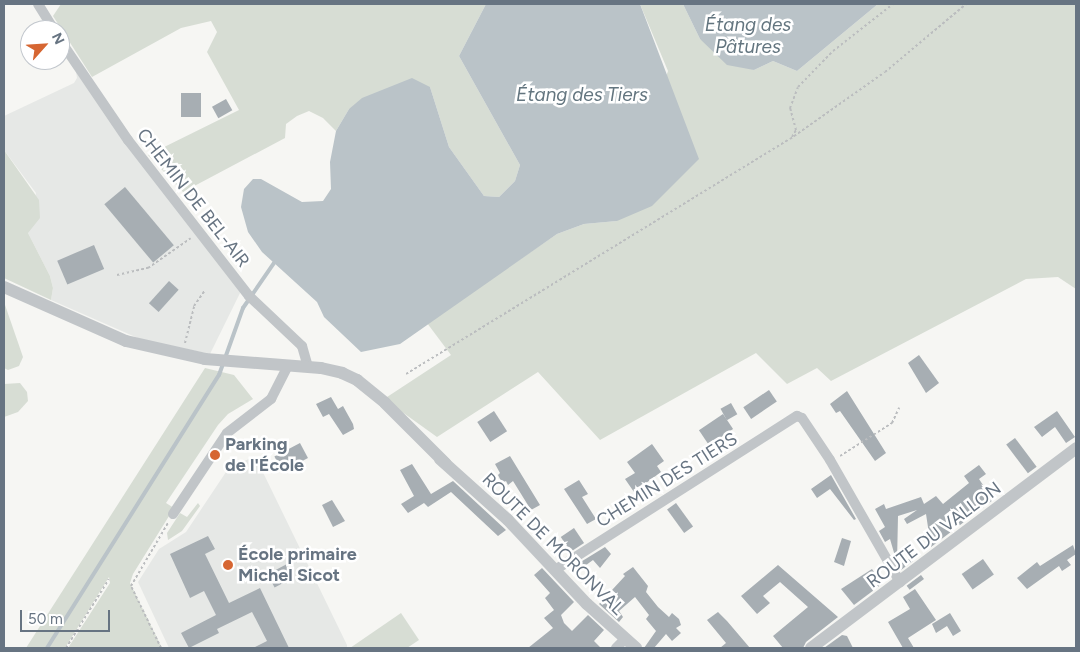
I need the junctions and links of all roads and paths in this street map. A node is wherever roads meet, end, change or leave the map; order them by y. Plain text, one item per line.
1 (38, 4) edge
2 (892, 4) edge
3 (966, 4) edge
4 (48, 20) edge
5 (70, 55) edge
6 (790, 139) junction
7 (199, 232) junction
8 (117, 275) dead end
9 (4, 287) edge
10 (205, 290) dead end
11 (182, 354) junction
12 (288, 366) junction
13 (308, 367) junction
14 (406, 374) dead end
15 (900, 408) dead end
16 (1076, 448) edge
17 (830, 460) junction
18 (173, 514) joint
19 (555, 570) junction
20 (109, 579) dead end
21 (900, 582) junction
22 (625, 639) junction
23 (66, 648) edge
24 (161, 648) edge
25 (616, 648) edge
26 (636, 648) edge
27 (812, 648) edge

1 - 4 street
2 - 6 path
3 - 6 path
5 - 7 street, CHEMIN DE BEL-AIR
6 - 14 path
7 - 8 path
7 - 13 street, CHEMIN DE BEL-AIR
9 - 11 street, ROUTE DE MORONVAL
10 - 11 path
11 - 12 street, ROUTE DE MORONVAL
12 - 13 street, ROUTE DE MORONVAL
12 - 18 street
13 - 19 street, ROUTE DE MORONVAL
15 - 17 path
16 - 21 street, ROUTE DU VALLON
17 - 19 street, CHEMIN DES TIERS
17 - 21 street
18 - 24 path
19 - 22 street, ROUTE DE MORONVAL
20 - 23 path
21 - 27 street, ROUTE DU VALLON
22 - 25 street
22 - 26 street, ROUTE DE MORONVAL

